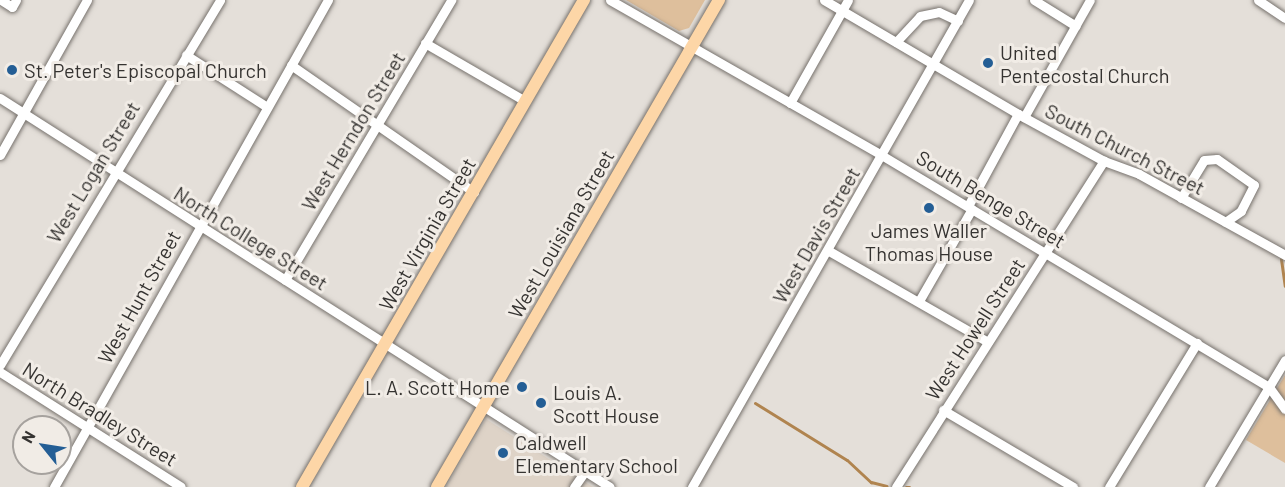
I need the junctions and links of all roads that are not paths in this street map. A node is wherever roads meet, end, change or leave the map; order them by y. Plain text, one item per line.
1 (1, 0) edge
2 (16, 0) edge
3 (87, 0) edge
4 (220, 0) edge
5 (328, 0) edge
6 (451, 0) edge
7 (584, 0) edge
8 (610, 0) edge
9 (719, 0) edge
10 (824, 0) edge
11 (848, 0) edge
12 (969, 0) edge
13 (1034, 0) edge
14 (1090, 0) edge
15 (1258, 0) edge
16 (842, 10) junction
17 (1285, 18) edge
18 (958, 21) junction
19 (1076, 26) junction
20 (896, 42) junction
21 (426, 43) junction
22 (691, 47) junction
23 (186, 55) junction
24 (934, 64) junction
25 (291, 65) junction
26 (0, 98) edge
27 (525, 101) junction
28 (790, 103) junction
29 (267, 106) junction
30 (24, 113) junction
31 (1021, 116) junction
32 (377, 127) junction
33 (0, 155) edge
34 (883, 156) junction
35 (1104, 161) junction
36 (114, 171) junction
37 (474, 192) junction
38 (1181, 198) junction
39 (970, 207) junction
40 (1225, 222) junction
41 (199, 226) junction
42 (828, 251) junction
43 (1046, 252) junction
44 (1285, 255) edge
45 (285, 280) junction
46 (919, 301) junction
47 (988, 342) junction
48 (1197, 343) junction
49 (386, 345) junction
50 (1285, 360) edge
51 (0, 365) edge
52 (0, 372) edge
53 (1269, 387) junction
54 (483, 407) junction
55 (1285, 409) edge
56 (943, 410) junction
57 (89, 426) junction
58 (585, 471) junction
59 (54, 487) edge
60 (181, 487) edge
61 (302, 487) edge
62 (436, 487) edge
63 (574, 487) edge
64 (610, 487) edge
65 (692, 487) edge
66 (896, 487) edge
67 (1073, 487) edge
68 (1109, 487) edge
69 (1209, 487) edge

1 - 2 street
3 - 30 street
4 - 23 street, West Logan Street
5 - 25 street, West Hunt Street
6 - 21 street, West Herndon Street
7 - 27 main road, West Virginia Street
8 - 22 street, South Benge Street
9 - 22 main road, West Louisiana Street
10 - 16 street, South Church Street
11 - 16 street
12 - 18 street, West Davis Street
13 - 19 street
14 - 19 street
15 - 17 street
16 - 20 street, South Church Street
16 - 28 street
18 - 20 street
18 - 24 street, West Davis Street
19 - 31 street
20 - 24 street, South Church Street
21 - 27 street
21 - 32 street, West Herndon Street
22 - 28 street, South Benge Street
22 - 54 main road, West Louisiana Street
23 - 29 street
23 - 36 street, West Logan Street
24 - 31 street, South Church Street
24 - 34 street, West Davis Street
25 - 29 street, West Hunt Street
25 - 32 street
26 - 30 street, North College Street
27 - 37 main road, West Virginia Street
28 - 34 street, South Benge Street
29 - 41 street, West Hunt Street
30 - 33 street
30 - 36 street, North College Street
31 - 35 street, South Church Street
31 - 39 street
32 - 37 street
32 - 45 street, West Herndon Street
34 - 39 street, South Benge Street
34 - 42 street, West Davis Street
35 - 38 street, South Church Street
35 - 43 street, West Howell Street
36 - 41 street, North College Street
36 - 51 street, West Logan Street
37 - 49 main road, West Virginia Street
38 - 40 street, South Church Street
38 - 40 street
39 - 43 street, South Benge Street
39 - 46 street
40 - 44 street, South Church Street
41 - 45 street, North College Street
41 - 57 street, West Hunt Street
42 - 46 street
42 - 65 street, West Davis Street
43 - 47 street, West Howell Street
43 - 48 street, South Benge Street
45 - 49 street, North College Street
46 - 47 street
47 - 56 street, West Howell Street
48 - 53 street, South Benge Street
48 - 68 street
49 - 54 street, North College Street
49 - 61 main road, West Virginia Street
50 - 53 street
52 - 57 street, North Bradley Street
53 - 55 street
53 - 69 street
54 - 58 street, North College Street
54 - 62 main road, West Louisiana Street
56 - 66 street, West Howell Street
56 - 67 street
57 - 59 street, West Hunt Street
57 - 60 street, North Bradley Street
58 - 63 street
58 - 64 street, North College Street

